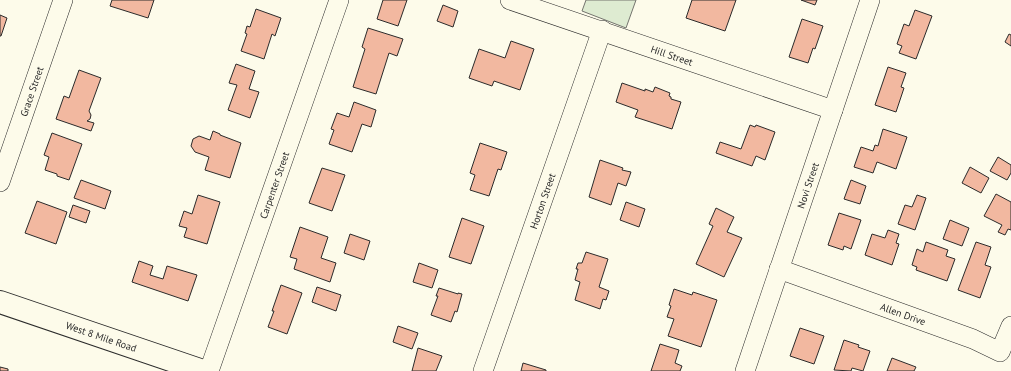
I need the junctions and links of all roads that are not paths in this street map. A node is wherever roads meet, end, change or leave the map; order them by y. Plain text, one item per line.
1 (62, 0) edge
2 (339, 0) edge
3 (510, 0) edge
4 (870, 0) edge
5 (602, 30) junction
6 (833, 110) junction
7 (0, 182) edge
8 (779, 269) junction
9 (0, 302) edge
10 (1011, 326) edge
11 (203, 371) edge
12 (209, 371) edge
13 (482, 371) edge
14 (745, 371) edge

1 - 7 street, Grace Street
2 - 12 street, Carpenter Street
3 - 5 street, Hill Street
4 - 6 street, Novi Street
5 - 6 street, Hill Street
5 - 13 street, Horton Street
6 - 8 street, Novi Street
8 - 10 street, Allen Drive
8 - 14 street, Novi Street
9 - 11 main road, West 8 Mile Road

